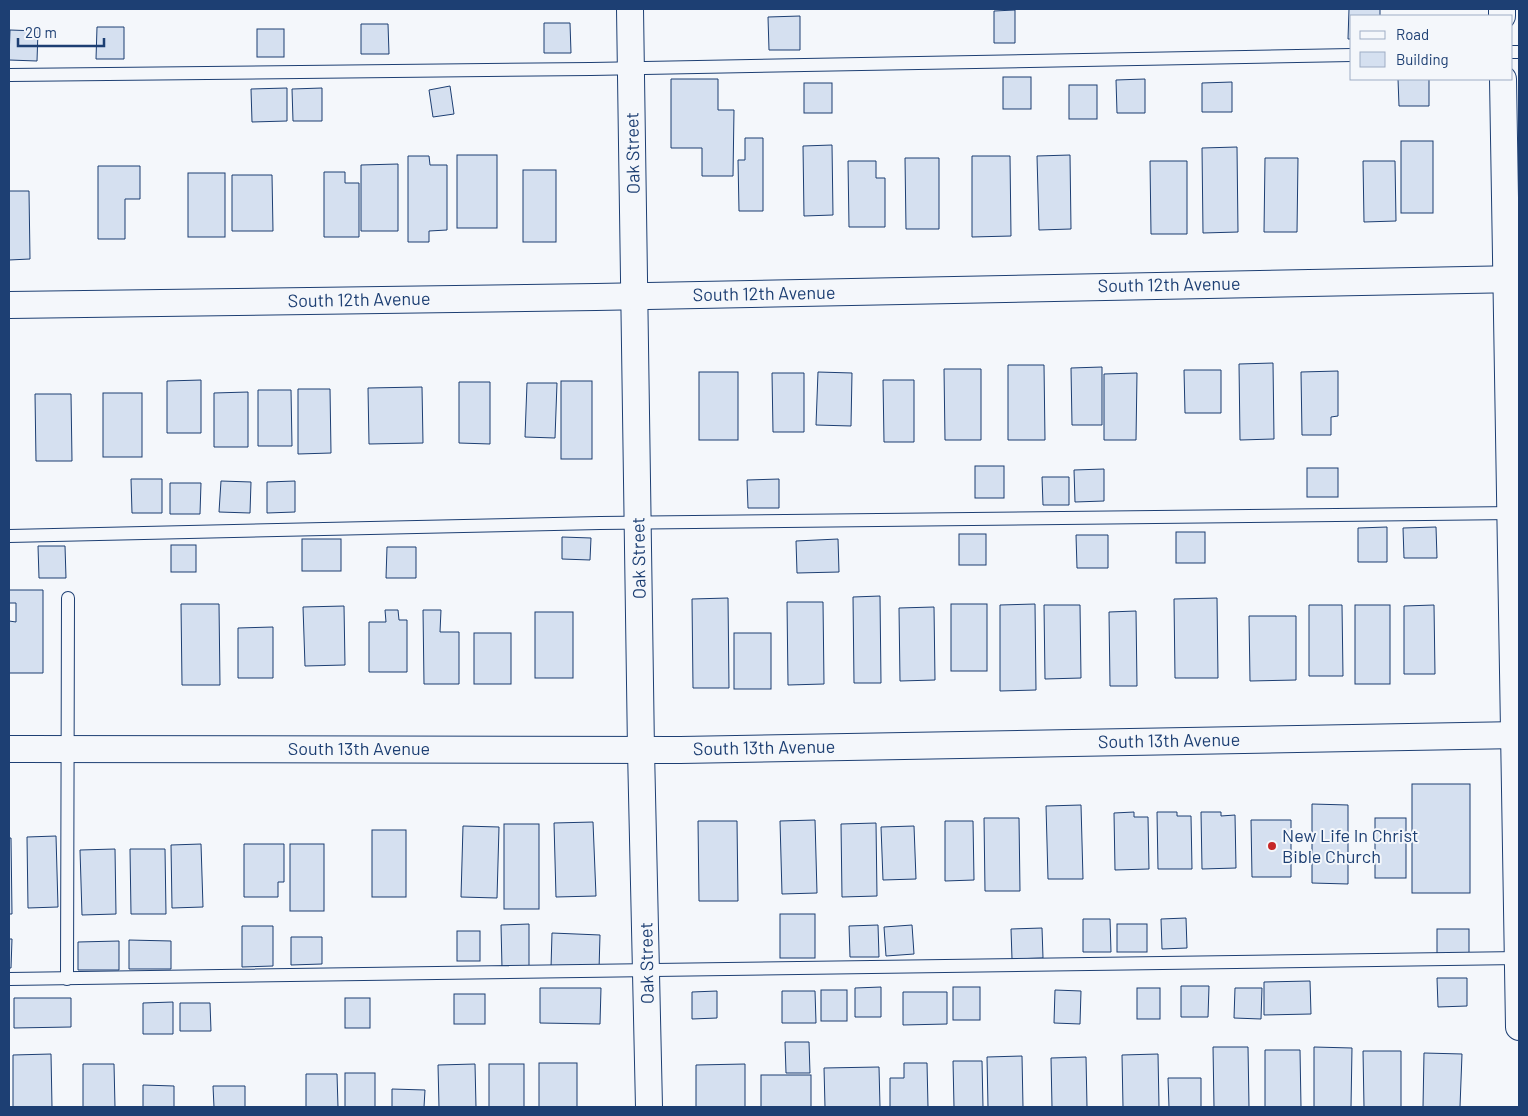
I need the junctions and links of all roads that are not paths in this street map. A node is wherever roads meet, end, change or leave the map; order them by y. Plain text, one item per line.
1 (630, 9) edge
2 (1350, 54) edge
3 (632, 68) junction
4 (9, 75) edge
5 (1503, 80) edge
6 (1513, 279) edge
7 (634, 296) junction
8 (9, 305) edge
9 (1515, 513) edge
10 (638, 523) junction
11 (9, 536) edge
12 (68, 598) dead end
13 (1517, 735) edge
14 (9, 748) edge
15 (68, 748) junction
16 (641, 750) junction
17 (1519, 958) edge
18 (648, 970) junction
19 (67, 979) junction
20 (9, 980) edge
21 (1519, 1027) edge
22 (649, 1107) edge

1 - 3 street, Oak Street
2 - 3 lane
3 - 4 lane
3 - 7 street, Oak Street
5 - 6 street
6 - 7 street, South 12th Avenue
6 - 9 street
7 - 8 street, South 12th Avenue
7 - 10 street, Oak Street
9 - 10 lane
9 - 13 street
10 - 11 lane
10 - 16 street, Oak Street
12 - 15 lane
13 - 16 street, South 13th Avenue
13 - 17 street
14 - 15 street, South 13th Avenue
15 - 16 street, South 13th Avenue
15 - 19 lane
16 - 18 street, Oak Street
17 - 18 lane
17 - 21 street
18 - 19 lane
18 - 22 street, Oak Street
19 - 20 lane

